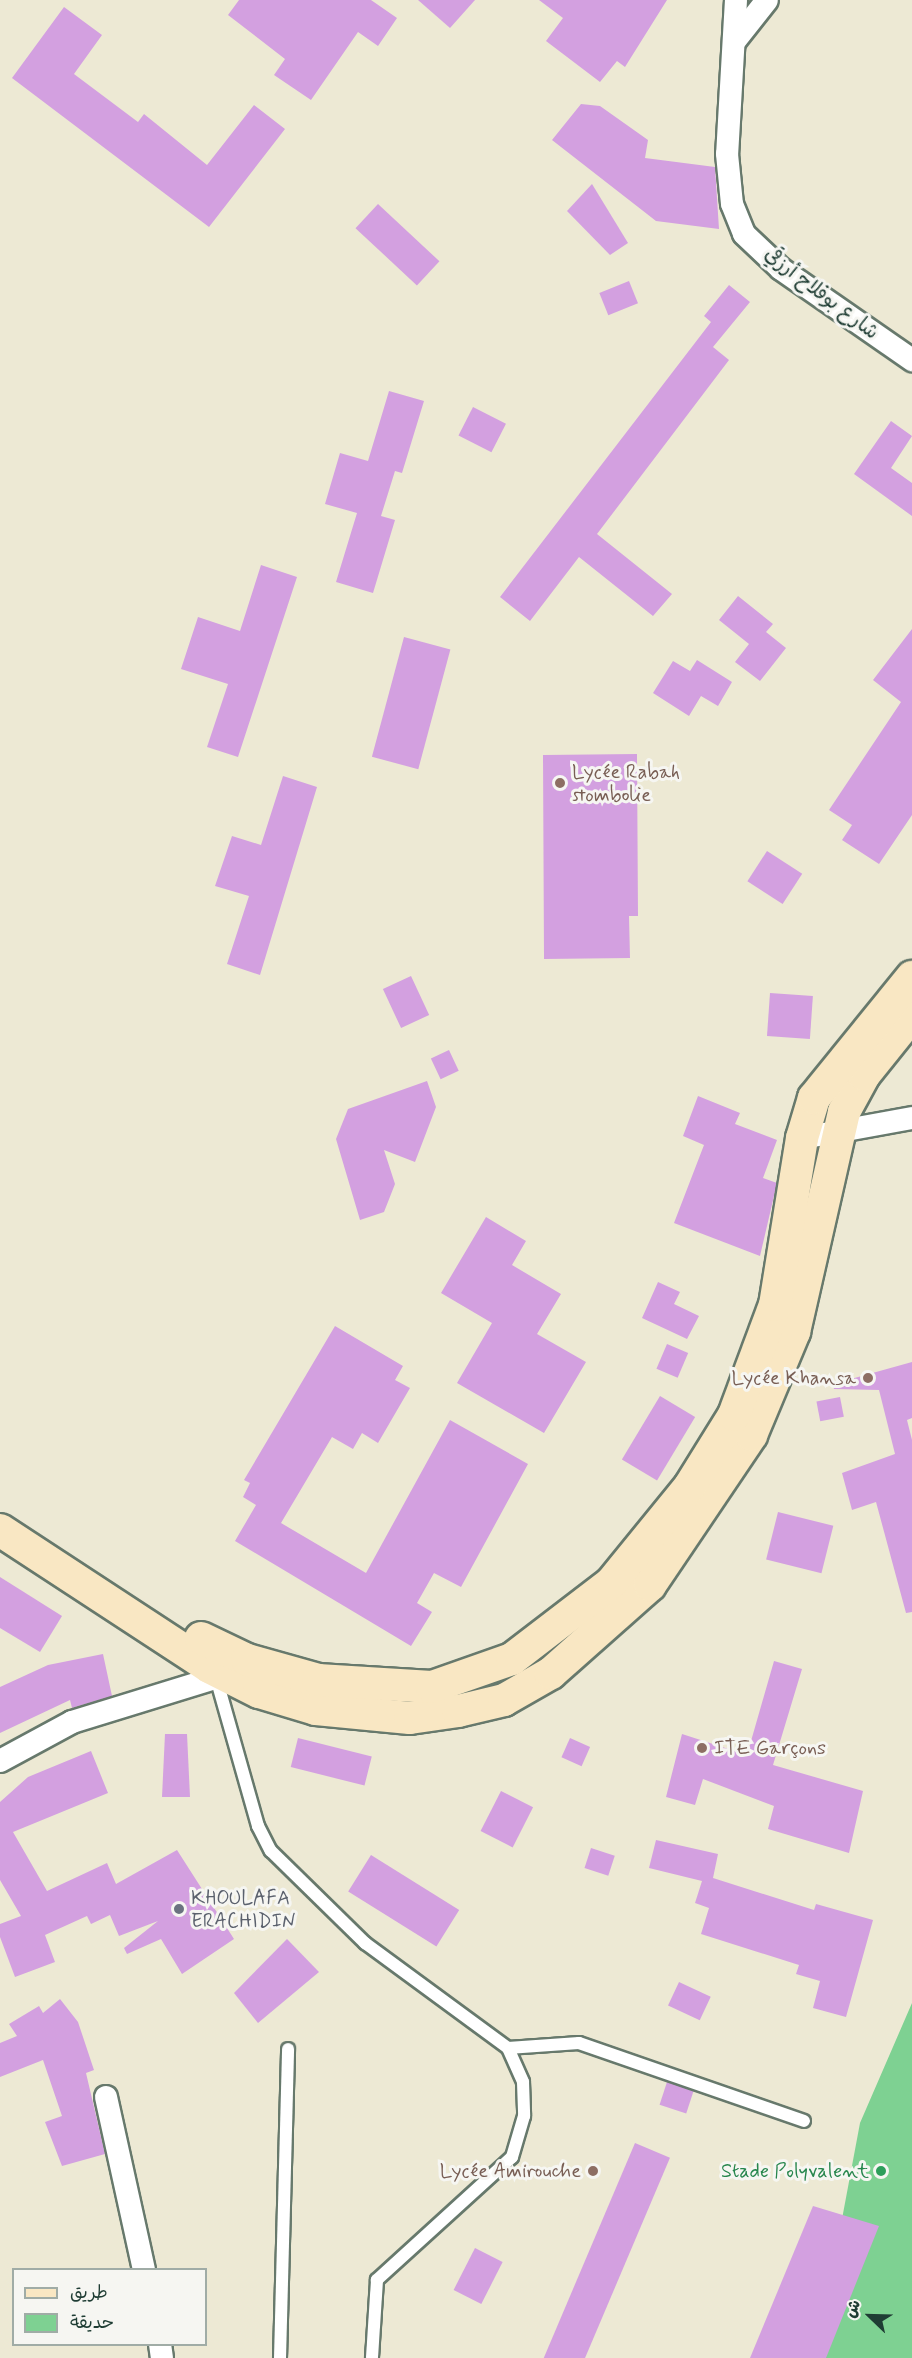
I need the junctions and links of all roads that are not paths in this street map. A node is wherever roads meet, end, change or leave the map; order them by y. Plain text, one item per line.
1 (736, 0) edge
2 (767, 0) edge
3 (734, 42) junction
4 (912, 360) edge
5 (912, 977) edge
6 (912, 1015) edge
7 (912, 1118) edge
8 (837, 1136) junction
9 (802, 1138) junction
10 (0, 1526) edge
11 (0, 1530) edge
12 (231, 1673) junction
13 (0, 1761) edge
14 (508, 2048) junction
15 (288, 2049) dead end
16 (106, 2097) dead end
17 (804, 2121) dead end
18 (144, 2268) edge
19 (280, 2358) edge
20 (372, 2358) edge

1 - 3 street, شارع بوفلاح أرزقي
2 - 3 street
3 - 4 street, شارع بوفلاح أرزقي
5 - 9 main road
6 - 8 main road
7 - 8 street
8 - 9 street
8 - 12 main road
9 - 12 main road
10 - 12 main road
11 - 12 main road
12 - 13 street
12 - 14 lane
14 - 17 lane
14 - 20 lane
15 - 19 lane
16 - 18 street

